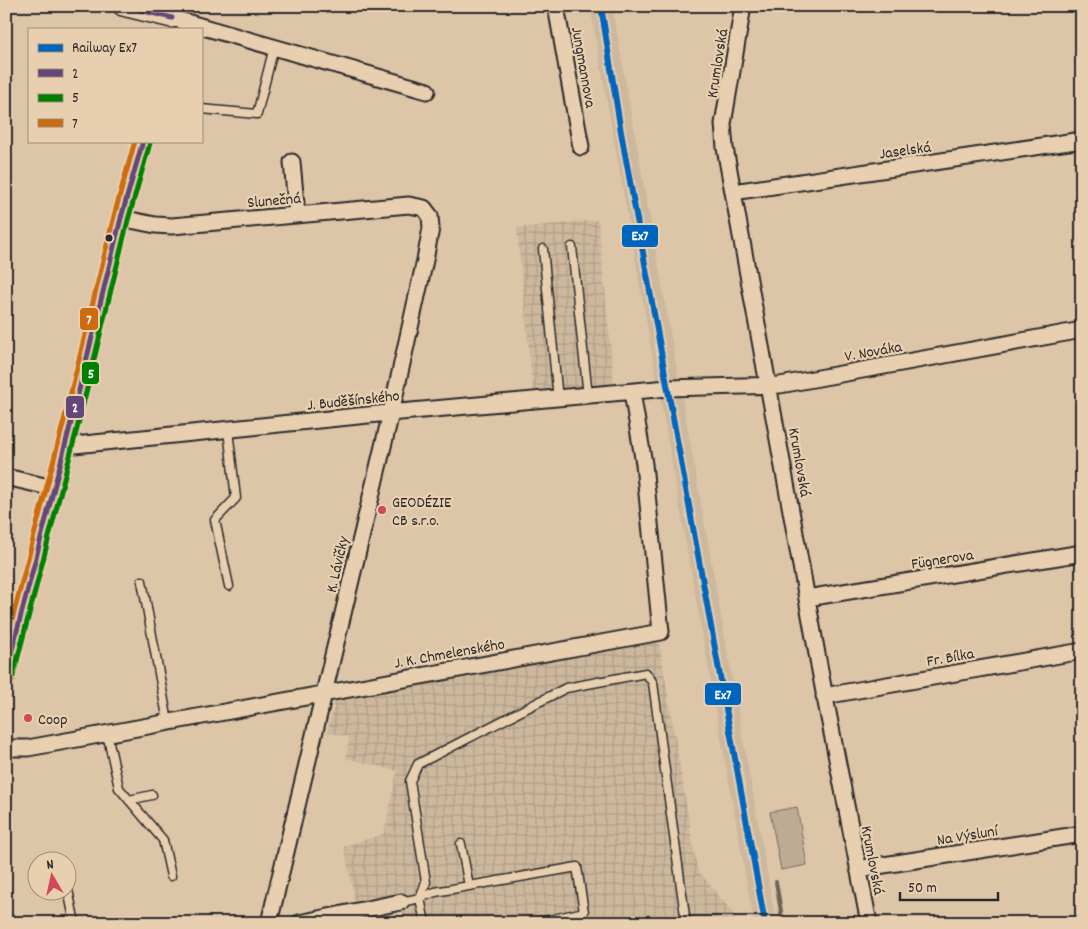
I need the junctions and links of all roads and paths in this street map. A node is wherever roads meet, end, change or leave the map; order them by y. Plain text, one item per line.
1 (123, 6) edge
2 (743, 6) edge
3 (555, 7) edge
4 (172, 18) edge
5 (274, 47) junction
6 (427, 91) dead end
7 (202, 109) edge
8 (577, 138) dead end
9 (1082, 140) edge
10 (143, 142) edge
11 (292, 162) dead end
12 (733, 192) junction
13 (428, 212) joint
14 (297, 215) junction
15 (121, 218) junction
16 (572, 247) dead end
17 (543, 248) dead end
18 (1082, 330) edge
19 (769, 386) junction
20 (638, 391) junction
21 (588, 396) junction
22 (558, 398) junction
23 (391, 413) junction
24 (228, 430) junction
25 (65, 446) junction
26 (6, 477) edge
27 (53, 488) junction
28 (1082, 553) edge
29 (142, 581) dead end
30 (229, 586) dead end
31 (807, 598) junction
32 (1082, 650) edge
33 (9, 653) edge
34 (6, 674) edge
35 (323, 693) junction
36 (824, 696) junction
37 (168, 722) junction
38 (107, 733) junction
39 (6, 748) edge
40 (152, 795) dead end
41 (129, 800) junction
42 (1082, 834) edge
43 (461, 844) dead end
44 (858, 869) junction
45 (171, 876) dead end
46 (469, 886) junction
47 (420, 898) junction
48 (71, 902) edge
49 (401, 902) joint
50 (75, 923) edge
51 (269, 923) edge
52 (299, 923) edge
53 (425, 923) edge
54 (536, 923) edge
55 (686, 923) edge
56 (869, 923) edge

1 - 4 street
2 - 12 street, Krumlovská
3 - 8 street, Jungmannova
4 - 5 street
5 - 6 street
5 - 7 lane
9 - 12 street, Jaselská
10 - 15 street
11 - 14 street
12 - 19 street, Krumlovská
13 - 14 street, Slunečná
13 - 23 street, K. Lávičky
14 - 15 street, Slunečná
15 - 25 street
16 - 21 lane
17 - 22 lane
18 - 19 street, V. Nováka
19 - 20 street, V. Nováka
19 - 31 street, Krumlovská
20 - 21 street, J. Buděšínského
20 - 35 street, J. K. Chmelenského
21 - 22 street, J. Buděšínského
22 - 23 street, J. Buděšínského
23 - 24 street, J. Buděšínského
23 - 35 street, K. Lávičky
24 - 25 street, J. Buděšínského
24 - 30 lane
25 - 27 street
26 - 27 street
27 - 33 street
28 - 31 street, Fügnerova
29 - 37 lane
31 - 36 street, Krumlovská
32 - 36 street, Fr. Bílka
33 - 34 street
35 - 37 street, J. K. Chmelenského
35 - 51 street, K. Lávičky
36 - 44 street, Krumlovská
37 - 38 street, J. K. Chmelenského
38 - 39 street, J. K. Chmelenského
38 - 41 lane
40 - 41 lane
41 - 45 lane
42 - 44 street, Na Výsluní
43 - 46 lane
44 - 56 street, Krumlovská
46 - 47 lane
46 - 54 lane
47 - 49 lane
47 - 53 lane
47 - 55 lane
48 - 50 lane
49 - 52 street

